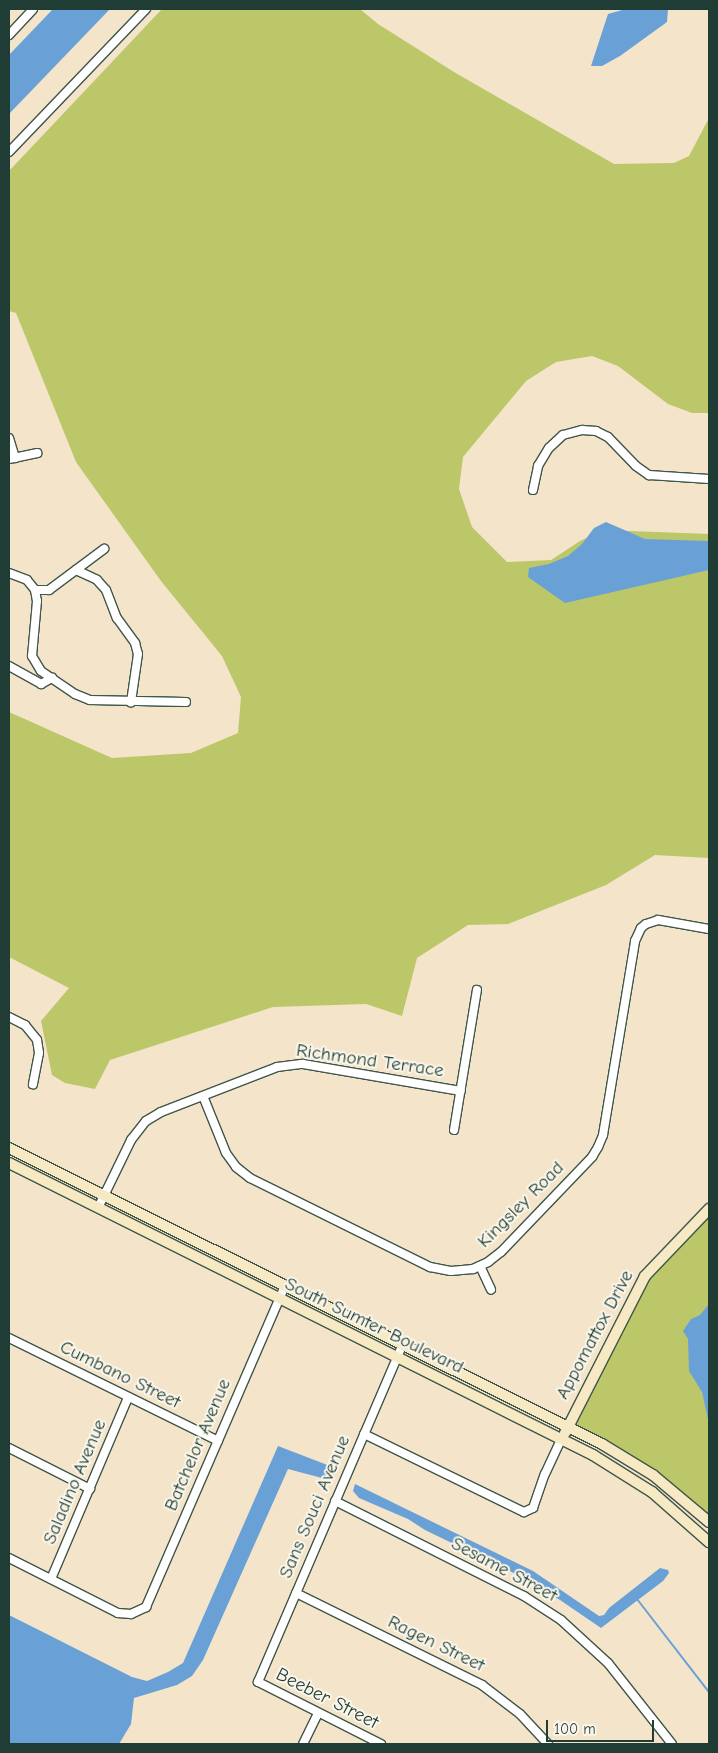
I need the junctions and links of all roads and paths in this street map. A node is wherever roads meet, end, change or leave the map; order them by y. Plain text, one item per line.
1 (33, 9) edge
2 (146, 9) edge
3 (9, 34) edge
4 (9, 152) edge
5 (9, 438) edge
6 (37, 453) dead end
7 (12, 458) edge
8 (709, 479) edge
9 (533, 490) dead end
10 (104, 549) dead end
11 (76, 570) junction
12 (9, 573) edge
13 (35, 590) junction
14 (9, 666) edge
15 (52, 678) junction
16 (131, 702) junction
17 (186, 702) dead end
18 (709, 928) edge
19 (477, 990) dead end
20 (9, 1017) edge
21 (33, 1084) dead end
22 (461, 1091) junction
23 (203, 1096) junction
24 (454, 1130) dead end
25 (9, 1148) edge
26 (9, 1163) edge
27 (104, 1195) junction
28 (98, 1208) junction
29 (709, 1209) edge
30 (480, 1266) junction
31 (285, 1286) junction
32 (491, 1290) dead end
33 (279, 1299) junction
34 (9, 1338) edge
35 (403, 1344) junction
36 (398, 1358) junction
37 (128, 1398) junction
38 (567, 1427) junction
39 (364, 1434) junction
40 (562, 1440) junction
41 (218, 1441) junction
42 (9, 1448) edge
43 (90, 1488) junction
44 (335, 1501) junction
45 (709, 1522) edge
46 (709, 1542) edge
47 (9, 1558) edge
48 (51, 1579) junction
49 (296, 1593) junction
50 (258, 1682) joint
51 (318, 1713) junction
52 (303, 1744) edge
53 (381, 1744) edge
54 (548, 1744) edge
55 (672, 1744) edge

1 - 3 street
2 - 4 street
5 - 7 street
6 - 7 street
8 - 9 street
10 - 11 street
11 - 13 street
11 - 16 street
12 - 13 street
13 - 15 street
14 - 15 street
15 - 16 street
16 - 17 street
18 - 30 street, Kingsley Road
19 - 22 street
20 - 21 street
22 - 23 street, Richmond Terrace
22 - 24 street
23 - 27 street, Richmond Terrace
23 - 30 street, Kingsley Road
25 - 27 main road, South Sumter Boulevard
26 - 28 main road, South Sumter Boulevard
27 - 28 street, Richmond Terrace
27 - 31 main road, South Sumter Boulevard
28 - 33 main road, South Sumter Boulevard
29 - 38 main road, Appomattox Drive
30 - 32 street
31 - 33 street, Batchelor Avenue
31 - 35 main road, South Sumter Boulevard
33 - 36 main road, South Sumter Boulevard
33 - 41 street, Batchelor Avenue
34 - 37 street, Cumbano Street
35 - 36 street, Sans Souci Avenue
35 - 38 main road, South Sumter Boulevard
36 - 39 street, Sans Souci Avenue
36 - 40 main road, South Sumter Boulevard
37 - 41 street, Cumbano Street
37 - 43 street, Saladino Avenue
38 - 40 main road, Appomattox Drive
38 - 45 main road, South Sumter Boulevard
39 - 40 street
39 - 44 street, Sans Souci Avenue
40 - 46 main road, South Sumter Boulevard
41 - 48 street, Batchelor Avenue
42 - 43 street
43 - 48 street, Saladino Avenue
44 - 49 street, Sans Souci Avenue
44 - 55 street, Sesame Street
47 - 48 street
49 - 50 street, Sans Souci Avenue
49 - 54 street, Ragen Street
50 - 51 street, Beeber Street
51 - 52 street
51 - 53 street, Beeber Street

